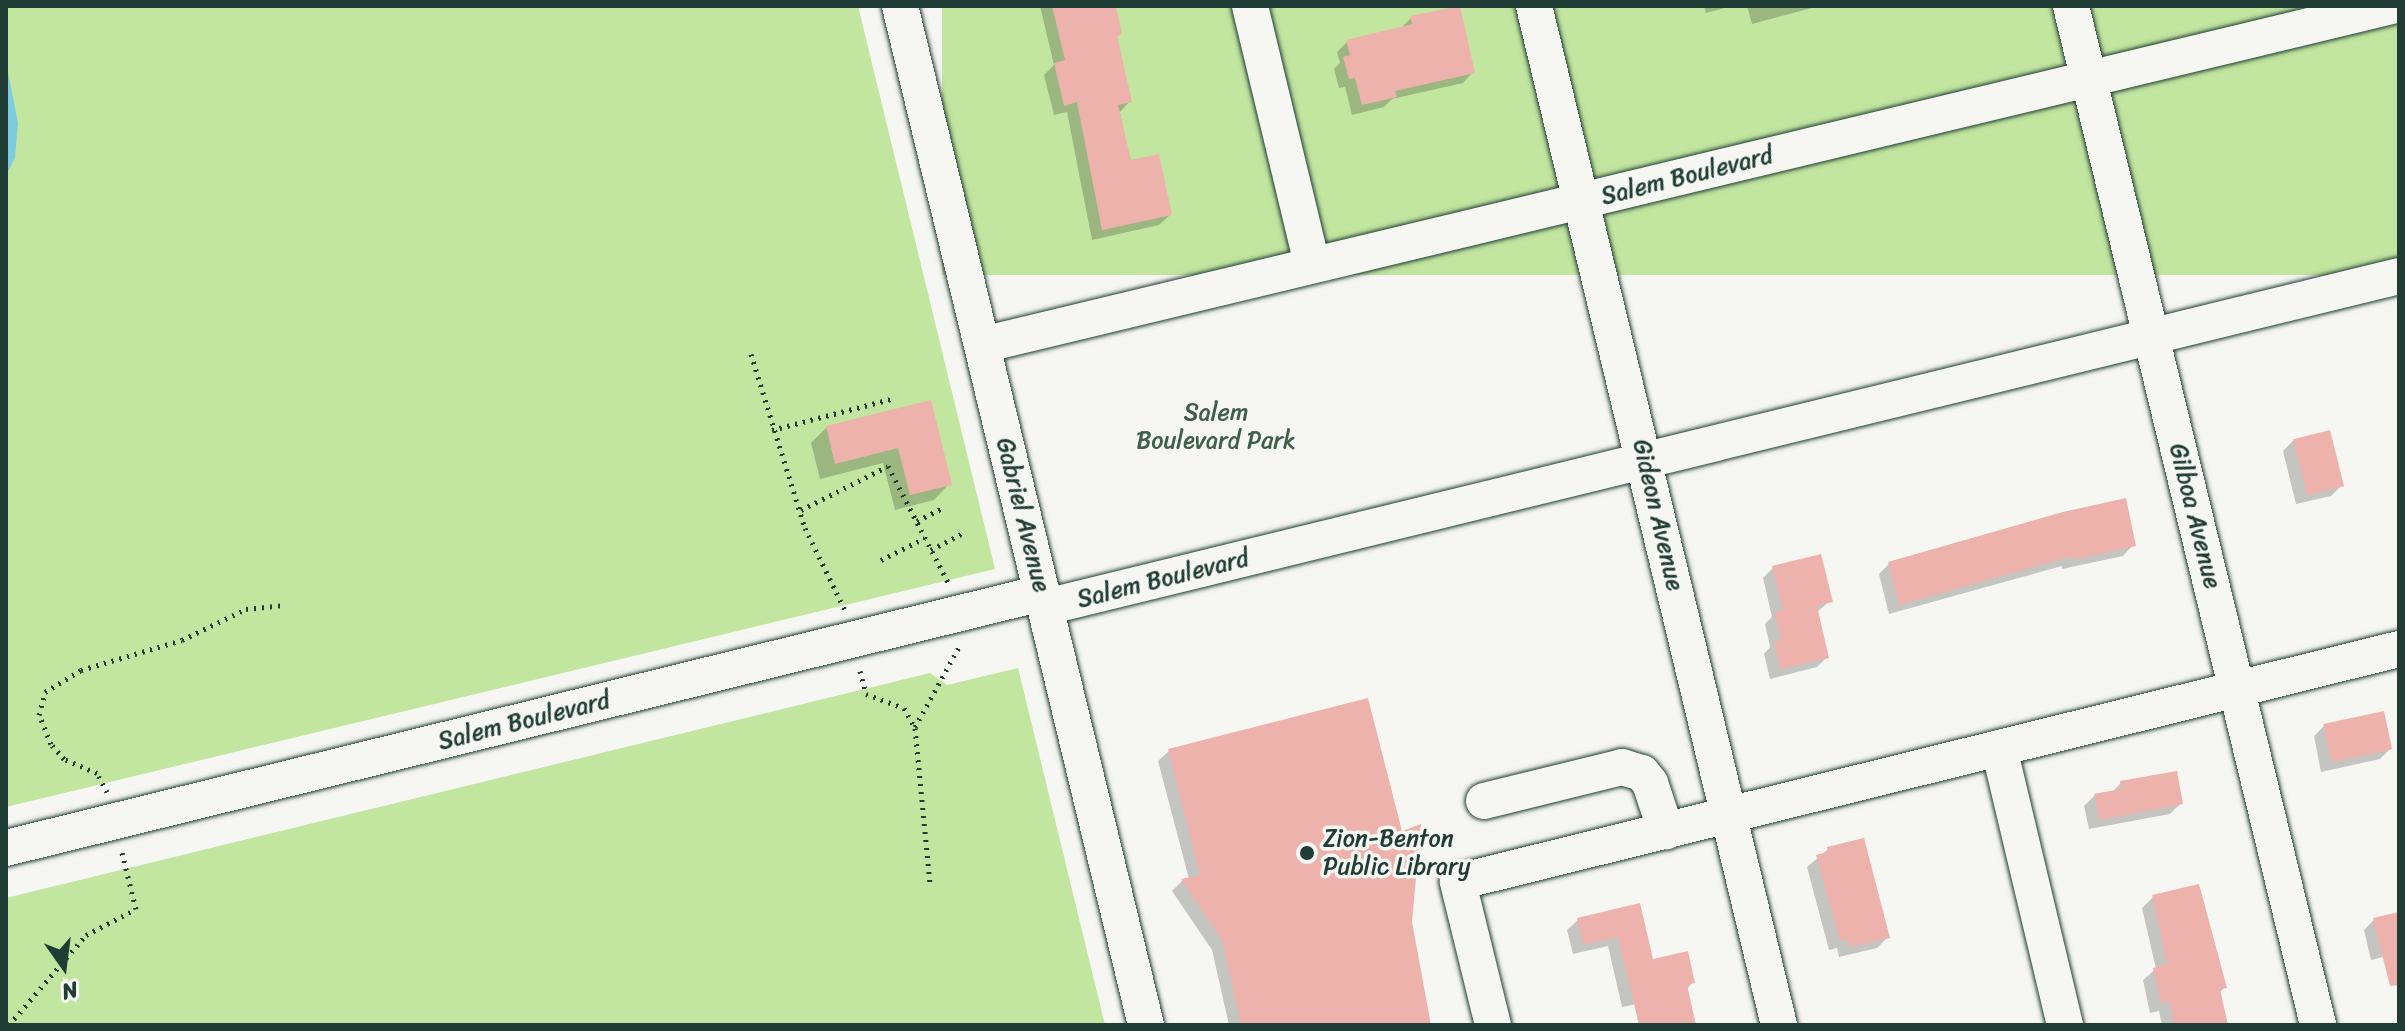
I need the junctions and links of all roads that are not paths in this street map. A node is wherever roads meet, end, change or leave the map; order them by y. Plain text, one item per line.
1 (900, 6) edge
2 (1250, 6) edge
3 (1534, 6) edge
4 (2071, 6) edge
5 (2392, 6) edge
6 (2089, 79) junction
7 (1582, 201) junction
8 (1312, 265) junction
9 (2399, 276) edge
10 (2151, 337) junction
11 (982, 345) junction
12 (1645, 461) junction
13 (1044, 600) junction
14 (2399, 649) edge
15 (2237, 690) junction
16 (1999, 748) junction
17 (1484, 801) dead end
18 (1729, 815) junction
19 (1666, 831) junction
20 (6, 848) edge
21 (1146, 1025) edge
22 (1493, 1025) edge
23 (1779, 1025) edge
24 (2065, 1025) edge
25 (2318, 1025) edge

1 - 11 street, Gabriel Avenue
2 - 8 street
3 - 7 street, Gideon Avenue
4 - 6 street, Gilboa Avenue
5 - 6 street, Salem Boulevard
6 - 7 street, Salem Boulevard
6 - 10 street, Gilboa Avenue
7 - 8 street, Salem Boulevard
7 - 12 street, Gideon Avenue
8 - 11 street, Salem Boulevard
9 - 10 street, Salem Boulevard
10 - 12 street, Salem Boulevard
10 - 15 street, Gilboa Avenue
11 - 13 street, Gabriel Avenue
12 - 13 street, Salem Boulevard
12 - 18 street, Gideon Avenue
13 - 20 street, Salem Boulevard
13 - 21 street, Gabriel Avenue
14 - 15 street
15 - 16 street
15 - 25 street, Gilboa Avenue
16 - 18 street
16 - 24 street
17 - 19 street
18 - 19 street
18 - 23 street, Gideon Avenue
19 - 22 street

